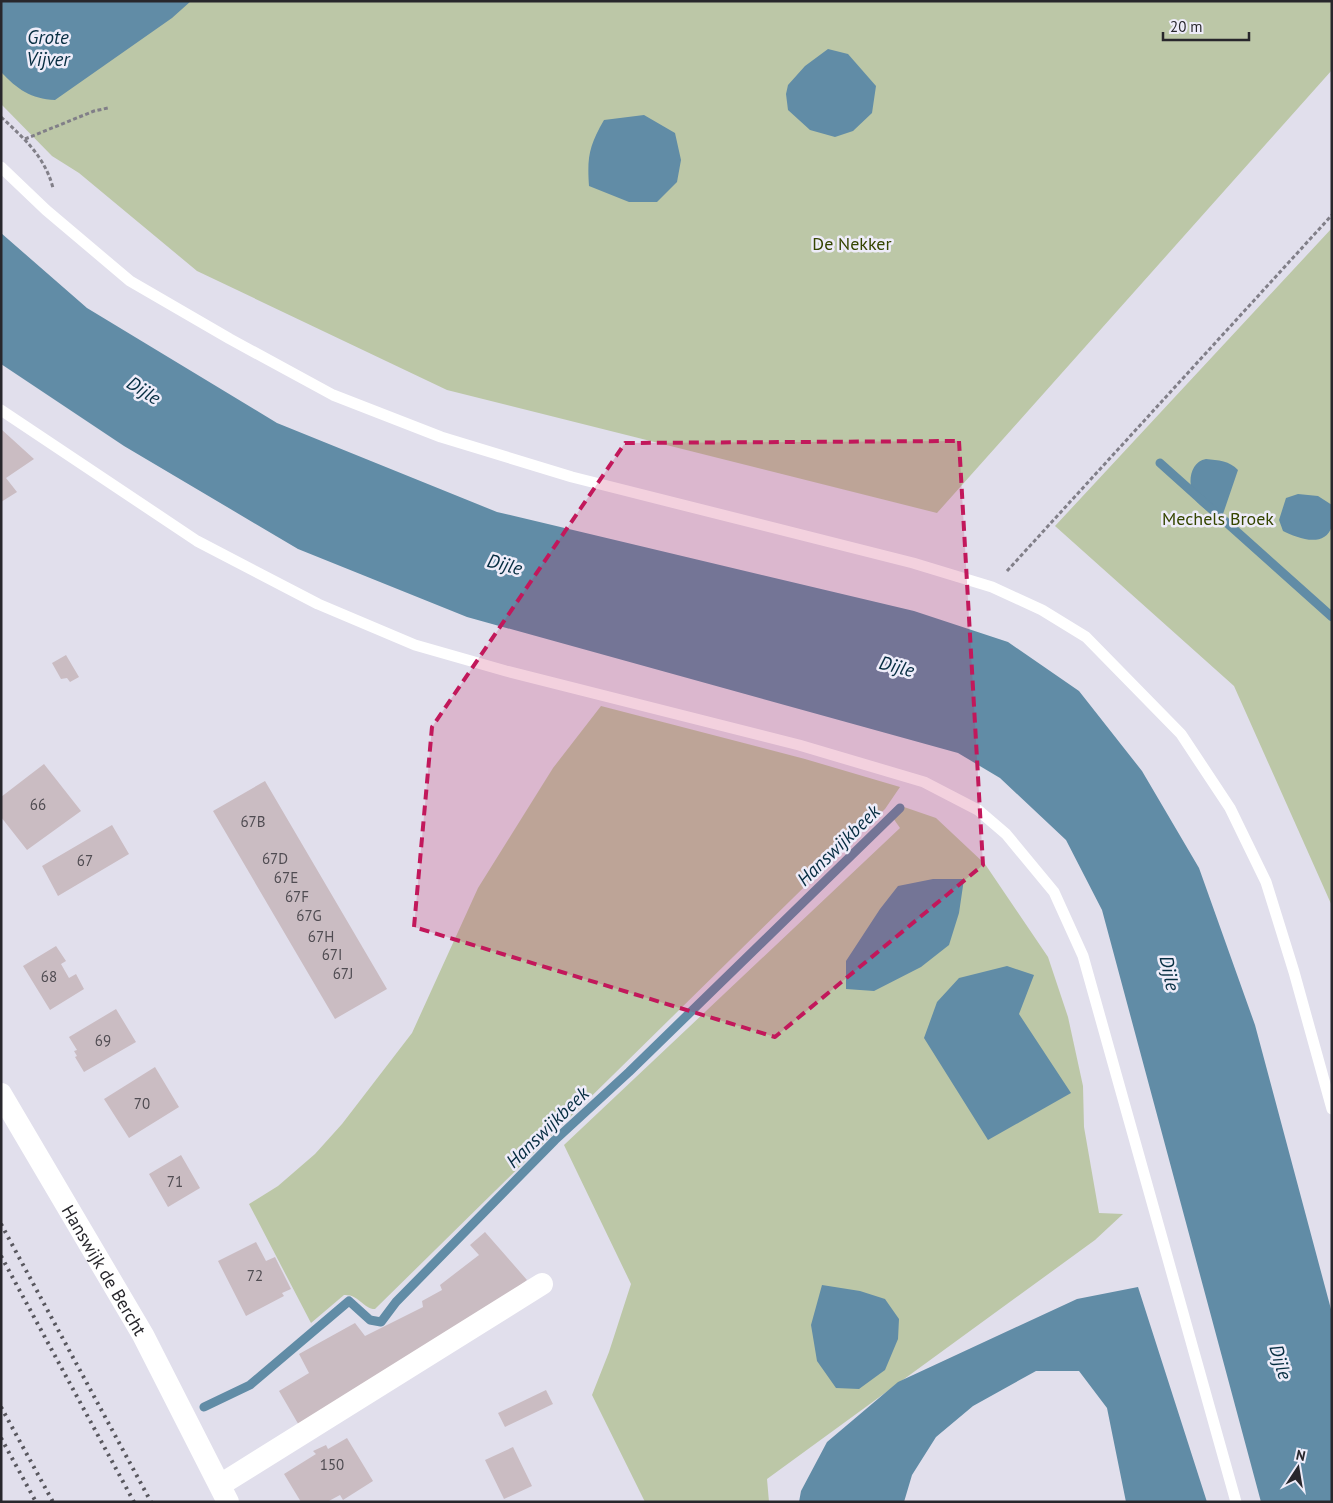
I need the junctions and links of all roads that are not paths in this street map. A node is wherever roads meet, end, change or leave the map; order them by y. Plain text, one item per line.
1 (1, 167) edge
2 (1, 410) edge
3 (1, 1094) edge
4 (1332, 1109) edge
5 (542, 1284) dead end
6 (224, 1494) edge
7 (1236, 1502) edge

1 - 4 lane
2 - 7 lane
3 - 6 street, Hanswijk de Bercht
5 - 6 street

